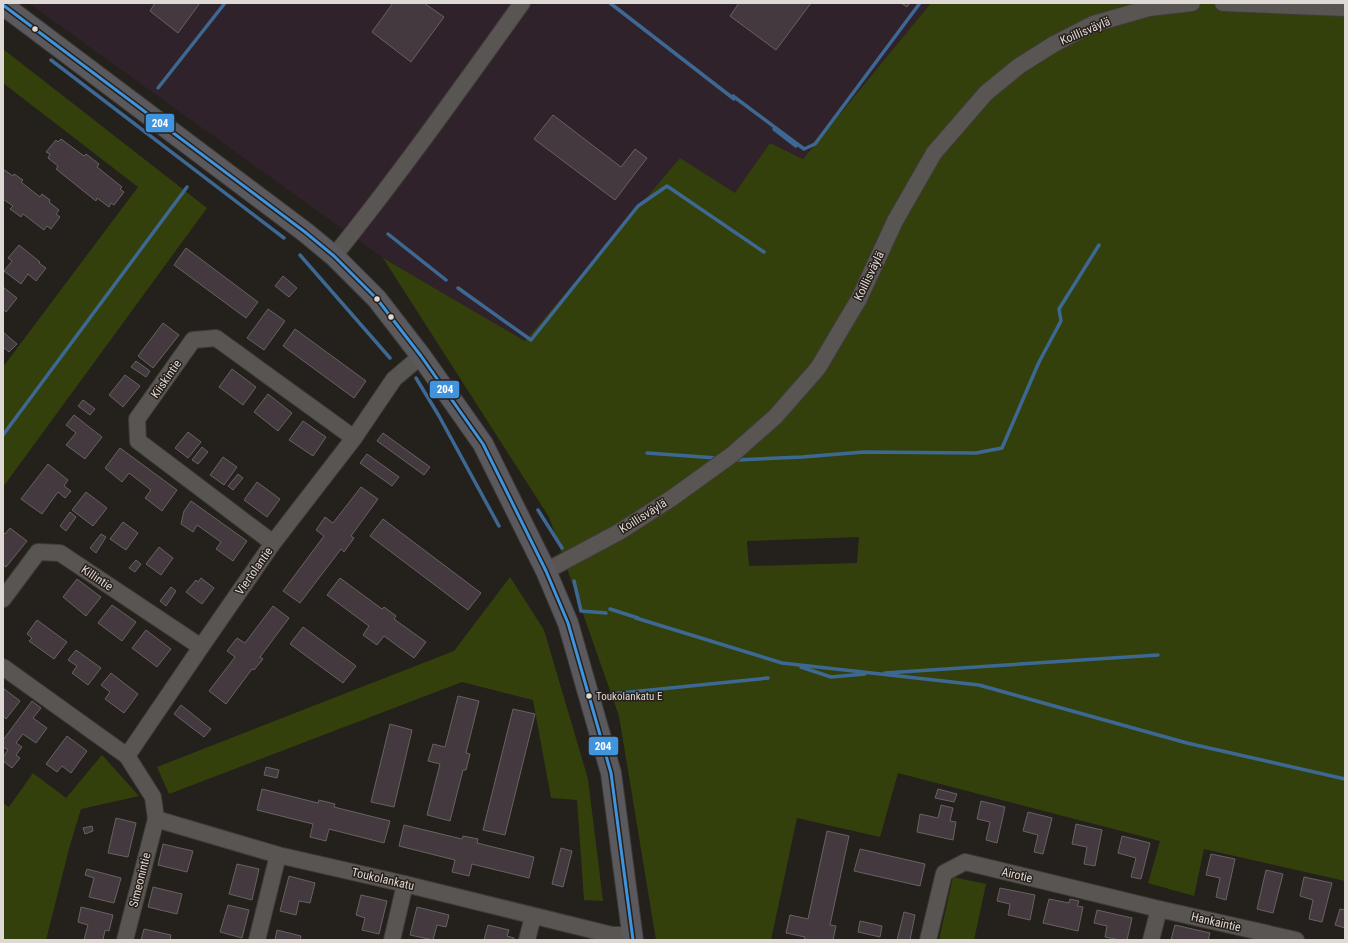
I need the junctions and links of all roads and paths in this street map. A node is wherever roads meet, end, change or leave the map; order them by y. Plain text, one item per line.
1 (522, 3) edge
2 (1192, 3) edge
3 (1223, 3) edge
4 (3, 5) edge
5 (1345, 8) edge
6 (334, 256) junction
7 (421, 356) junction
8 (354, 438) junction
9 (273, 543) junction
10 (546, 571) junction
11 (3, 598) edge
12 (201, 647) junction
13 (3, 667) edge
14 (127, 756) junction
15 (156, 819) junction
16 (278, 855) junction
17 (405, 884) junction
18 (1158, 909) junction
19 (532, 916) junction
20 (633, 938) edge
21 (125, 940) edge
22 (257, 940) edge
23 (392, 940) edge
24 (526, 940) edge
25 (928, 940) edge
26 (1151, 940) edge
27 (1296, 940) edge

1 - 6 street
2 - 10 street, Koillisväylä
3 - 5 street
4 - 6 main road
6 - 7 main road
7 - 8 street, Viertolantie
7 - 10 main road
8 - 9 street, Viertolantie
8 - 9 street, Kiiskintie
9 - 12 street, Viertolantie
10 - 20 main road
11 - 12 street, Killintie
12 - 14 street, Viertolantie
13 - 14 street
14 - 15 street
15 - 16 street, Toukolankatu
15 - 21 street, Simeonintie
16 - 17 street, Toukolankatu
16 - 22 street
17 - 19 street, Toukolankatu
17 - 23 street
18 - 25 street, Airotie
18 - 26 street
18 - 27 street, Hankaintie
19 - 20 street, Toukolankatu
19 - 24 street

